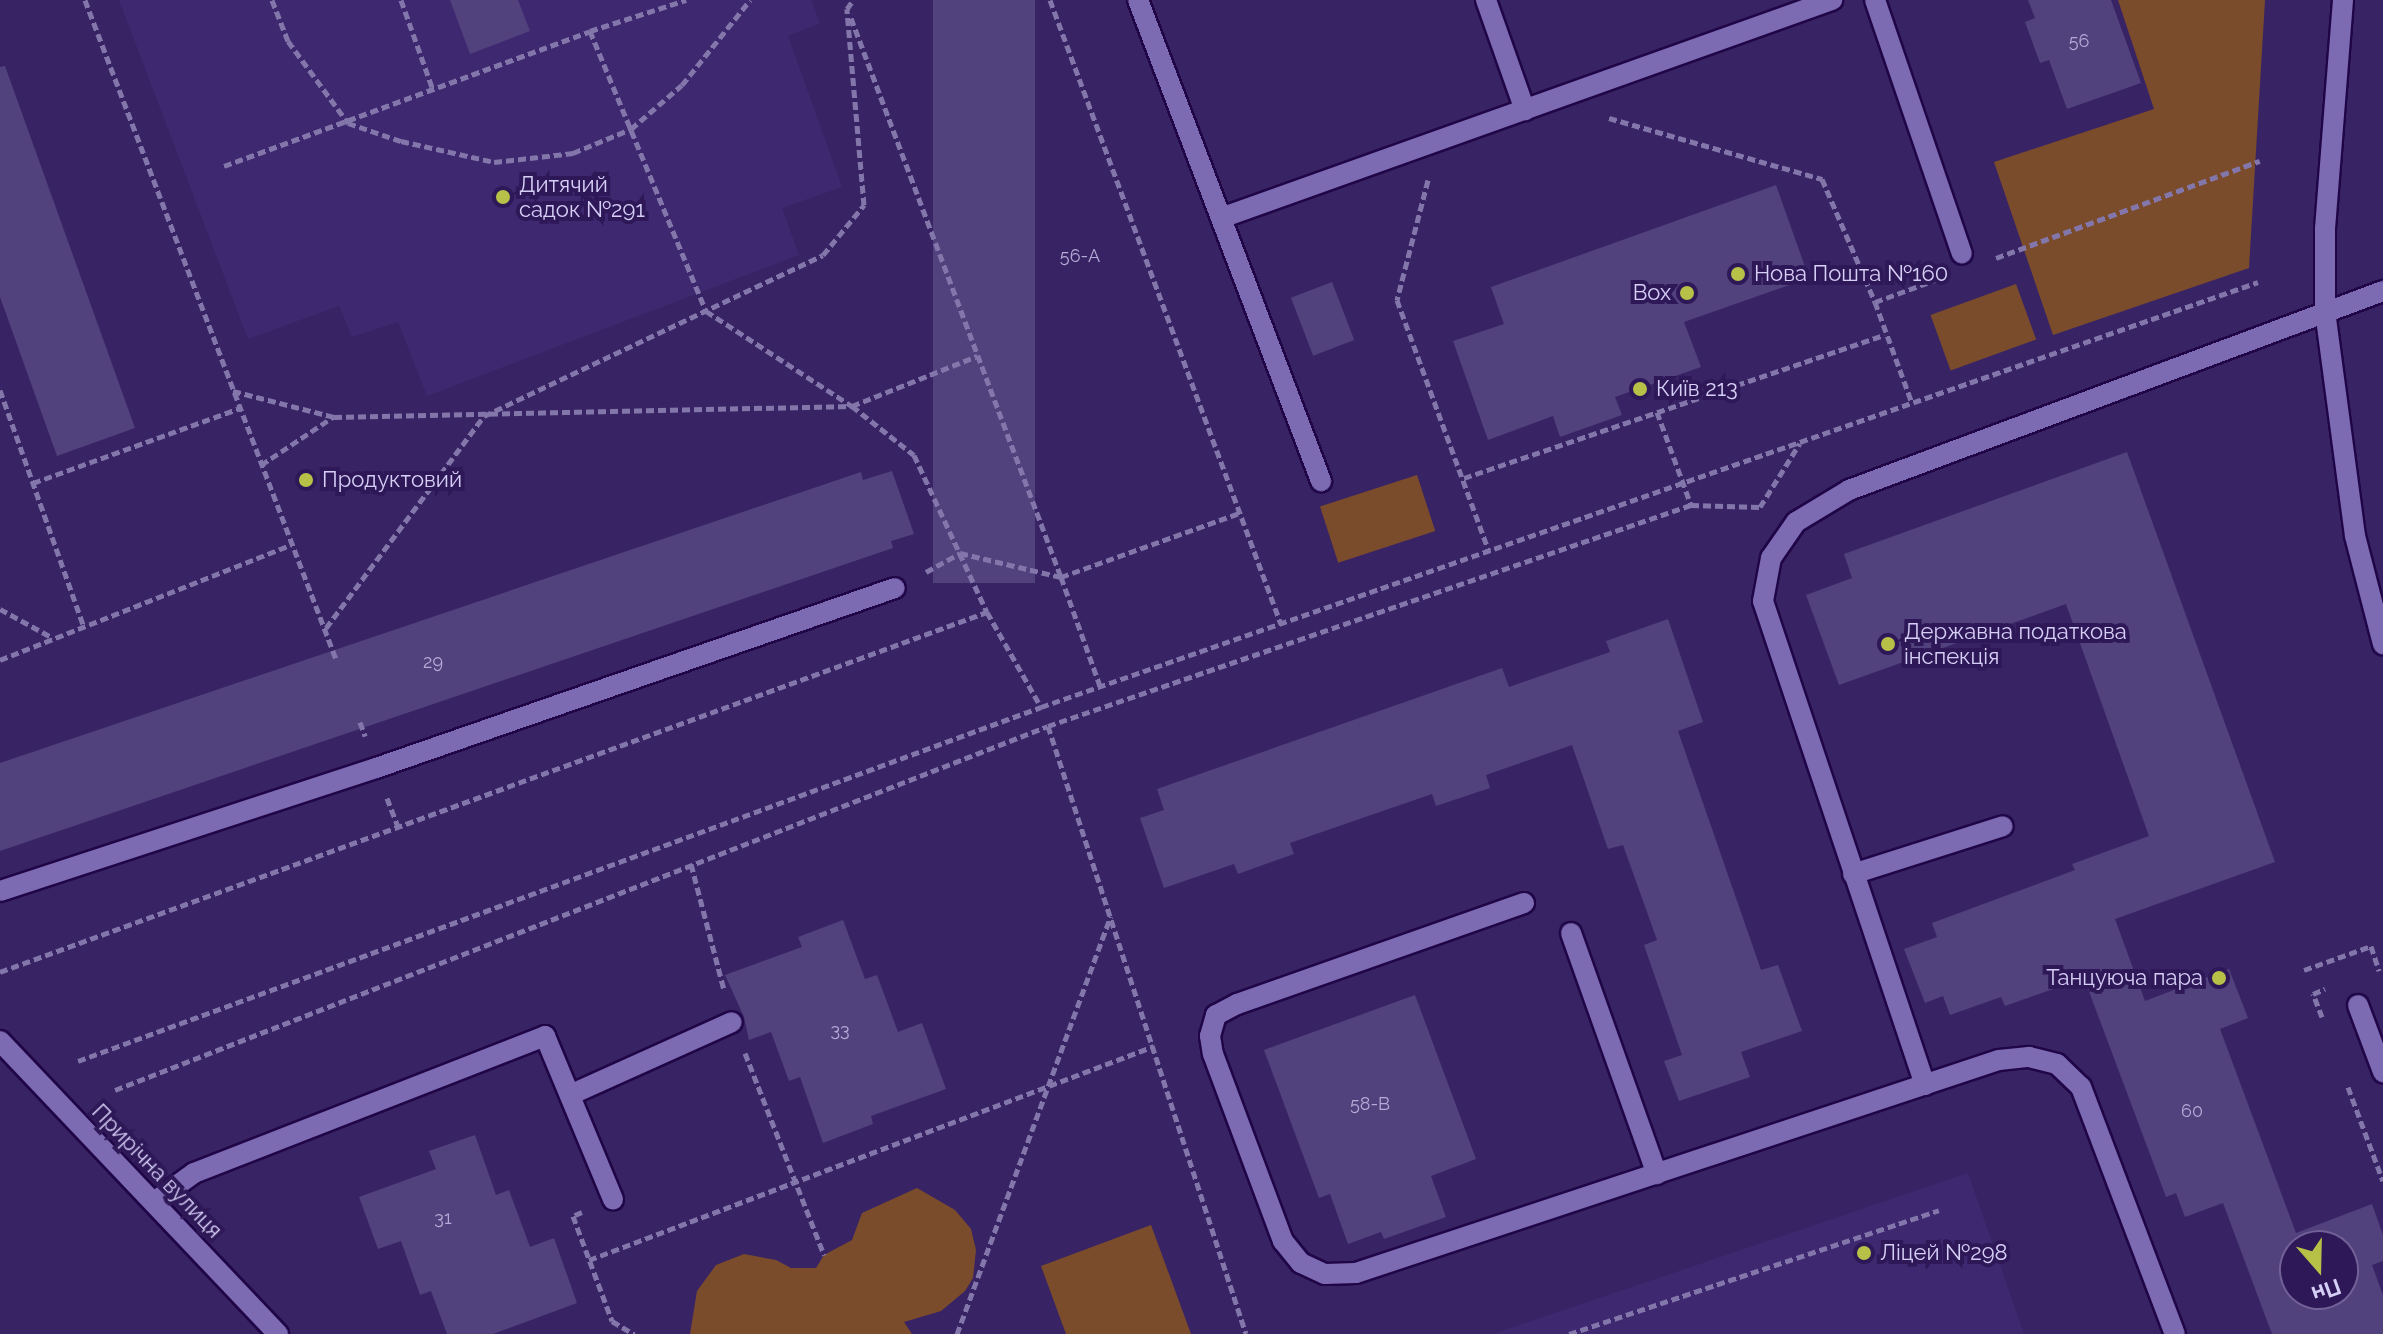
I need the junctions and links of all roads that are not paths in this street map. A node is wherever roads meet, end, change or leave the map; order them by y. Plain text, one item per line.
1 (1138, 0) edge
2 (1486, 0) edge
3 (1832, 0) edge
4 (1875, 0) edge
5 (2343, 0) edge
6 (1525, 110) junction
7 (1221, 218) junction
8 (1962, 254) dead end
9 (2383, 291) edge
10 (2325, 311) junction
11 (1321, 481) dead end
12 (895, 588) road end
13 (2383, 644) edge
14 (2003, 826) dead end
15 (1853, 874) junction
16 (0, 891) edge
17 (1524, 903) dead end
18 (1571, 933) dead end
19 (2358, 1005) dead end
20 (732, 1022) road end
21 (0, 1041) edge
22 (2383, 1072) edge
23 (1925, 1085) junction
24 (572, 1094) junction
25 (1657, 1174) junction
26 (613, 1199) road end
27 (154, 1202) junction
28 (278, 1334) edge
29 (2175, 1334) edge

1 - 7 street
2 - 6 street
3 - 6 street
4 - 8 street
5 - 10 street
6 - 7 street
7 - 11 street
9 - 10 street
10 - 13 street
10 - 15 street
12 - 16 street
14 - 15 street
15 - 23 street
17 - 25 street
18 - 25 street
19 - 22 street
20 - 24 street
21 - 27 street, Прирічна вулиця
23 - 25 street
23 - 29 street
24 - 26 street
24 - 27 street
27 - 28 street, Прирічна вулиця

